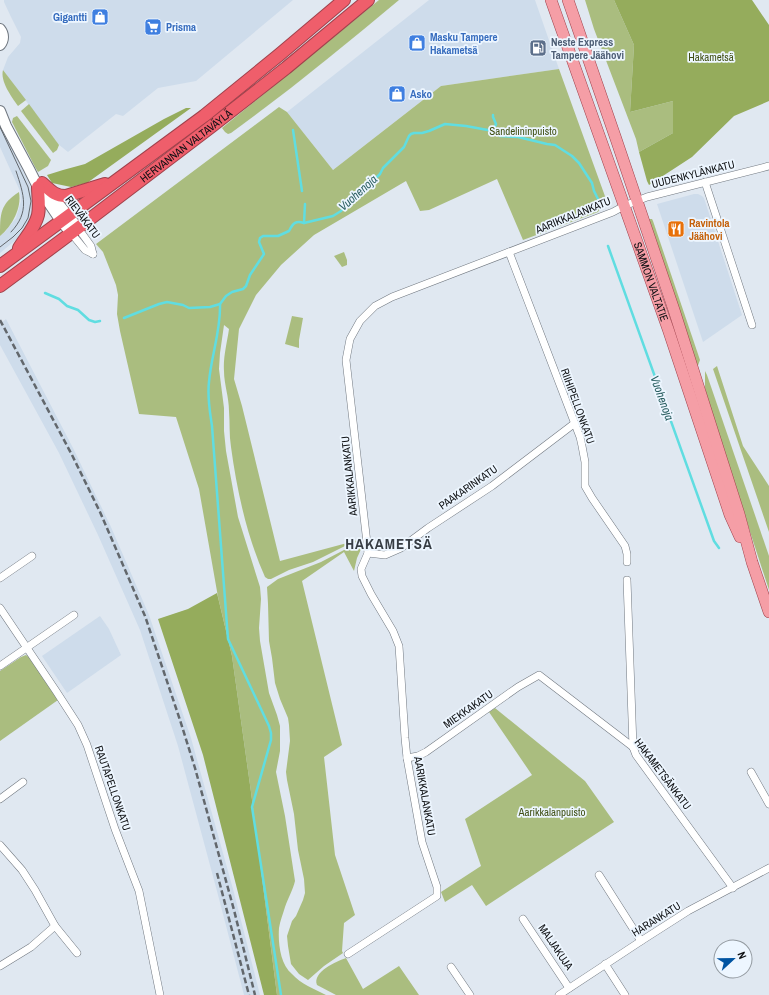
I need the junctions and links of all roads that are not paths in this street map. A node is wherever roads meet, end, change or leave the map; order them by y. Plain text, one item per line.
1 (344, 0) edge
2 (368, 0) edge
3 (551, 0) edge
4 (568, 0) edge
5 (0, 29) edge
6 (0, 45) edge
7 (0, 111) edge
8 (769, 166) edge
9 (115, 181) junction
10 (705, 182) junction
11 (40, 185) junction
12 (637, 200) junction
13 (624, 206) junction
14 (65, 218) junction
15 (75, 231) junction
16 (509, 252) junction
17 (14, 256) junction
18 (0, 266) edge
19 (0, 286) edge
20 (752, 325) dead end
21 (575, 423) junction
22 (368, 553) junction
23 (32, 556) dead end
24 (627, 562) dead end
25 (752, 562) junction
26 (0, 578) edge
27 (627, 580) dead end
28 (0, 608) edge
29 (769, 612) edge
30 (74, 615) dead end
31 (28, 648) junction
32 (0, 666) edge
33 (539, 675) joint
34 (633, 747) junction
35 (408, 758) junction
36 (751, 772) dead end
37 (23, 782) dead end
38 (0, 799) edge
39 (769, 804) edge
40 (0, 846) edge
41 (769, 868) edge
42 (599, 875) dead end
43 (733, 888) junction
44 (523, 919) dead end
45 (56, 926) junction
46 (641, 941) junction
47 (77, 953) dead end
48 (348, 954) dead end
49 (605, 964) junction
50 (0, 966) edge
51 (451, 967) dead end
52 (570, 988) junction
53 (160, 995) edge
54 (470, 995) edge
55 (559, 995) edge
56 (626, 995) edge

1 - 9 highway, HERVANNAN VALTAVÄYLÄ
2 - 15 highway, HERVANNAN VALTAVÄYLÄ
3 - 13 main road, SAMMON VALTATIE
4 - 12 main road, SAMMON VALTATIE
5 - 6 main road
7 - 11 main road, RIEVÄKATU
8 - 10 street, UUDENKYLÄNKATU
9 - 11 highway
9 - 14 highway, HERVANNAN VALTAVÄYLÄ
10 - 12 street, UUDENKYLÄNKATU
10 - 20 street
11 - 14 main road, RIEVÄKATU
11 - 17 highway
12 - 13 street, UUDENKYLÄNKATU
12 - 25 main road, SAMMON VALTATIE
13 - 16 street, AARIKKALANKATU
13 - 25 main road, SAMMON VALTATIE
14 - 15 main road, RIEVÄKATU
14 - 17 highway, HERVANNAN VALTAVÄYLÄ
15 - 19 highway, HERVANNAN VALTAVÄYLÄ
16 - 21 street, RIIHIPELLONKATU
16 - 22 street, AARIKKALANKATU
17 - 18 highway, HERVANNAN VALTAVÄYLÄ
21 - 22 street, PAAKARINKATU
21 - 24 street, RIIHIPELLONKATU
22 - 35 street, AARIKKALANKATU
23 - 26 street
25 - 29 main road, SAMMON VALTATIE
27 - 34 street
28 - 31 street, RAUTAPELLONKATU
30 - 31 street
31 - 32 street
31 - 53 street, RAUTAPELLONKATU
33 - 34 street, HAKAMETSÄNKATU
33 - 35 street, MIEKKAKATU
34 - 43 street, HAKAMETSÄNKATU
35 - 48 street, AARIKKALANKATU
36 - 39 street
37 - 38 street
40 - 45 street
41 - 43 street, HARANKATU
42 - 46 street
43 - 46 street, HARANKATU
44 - 52 street, MALJAKUJA
45 - 47 street
45 - 50 street
46 - 49 street, HARANKATU
49 - 52 street, HARANKATU
49 - 56 street
51 - 54 street
52 - 55 street, HARANKATU

